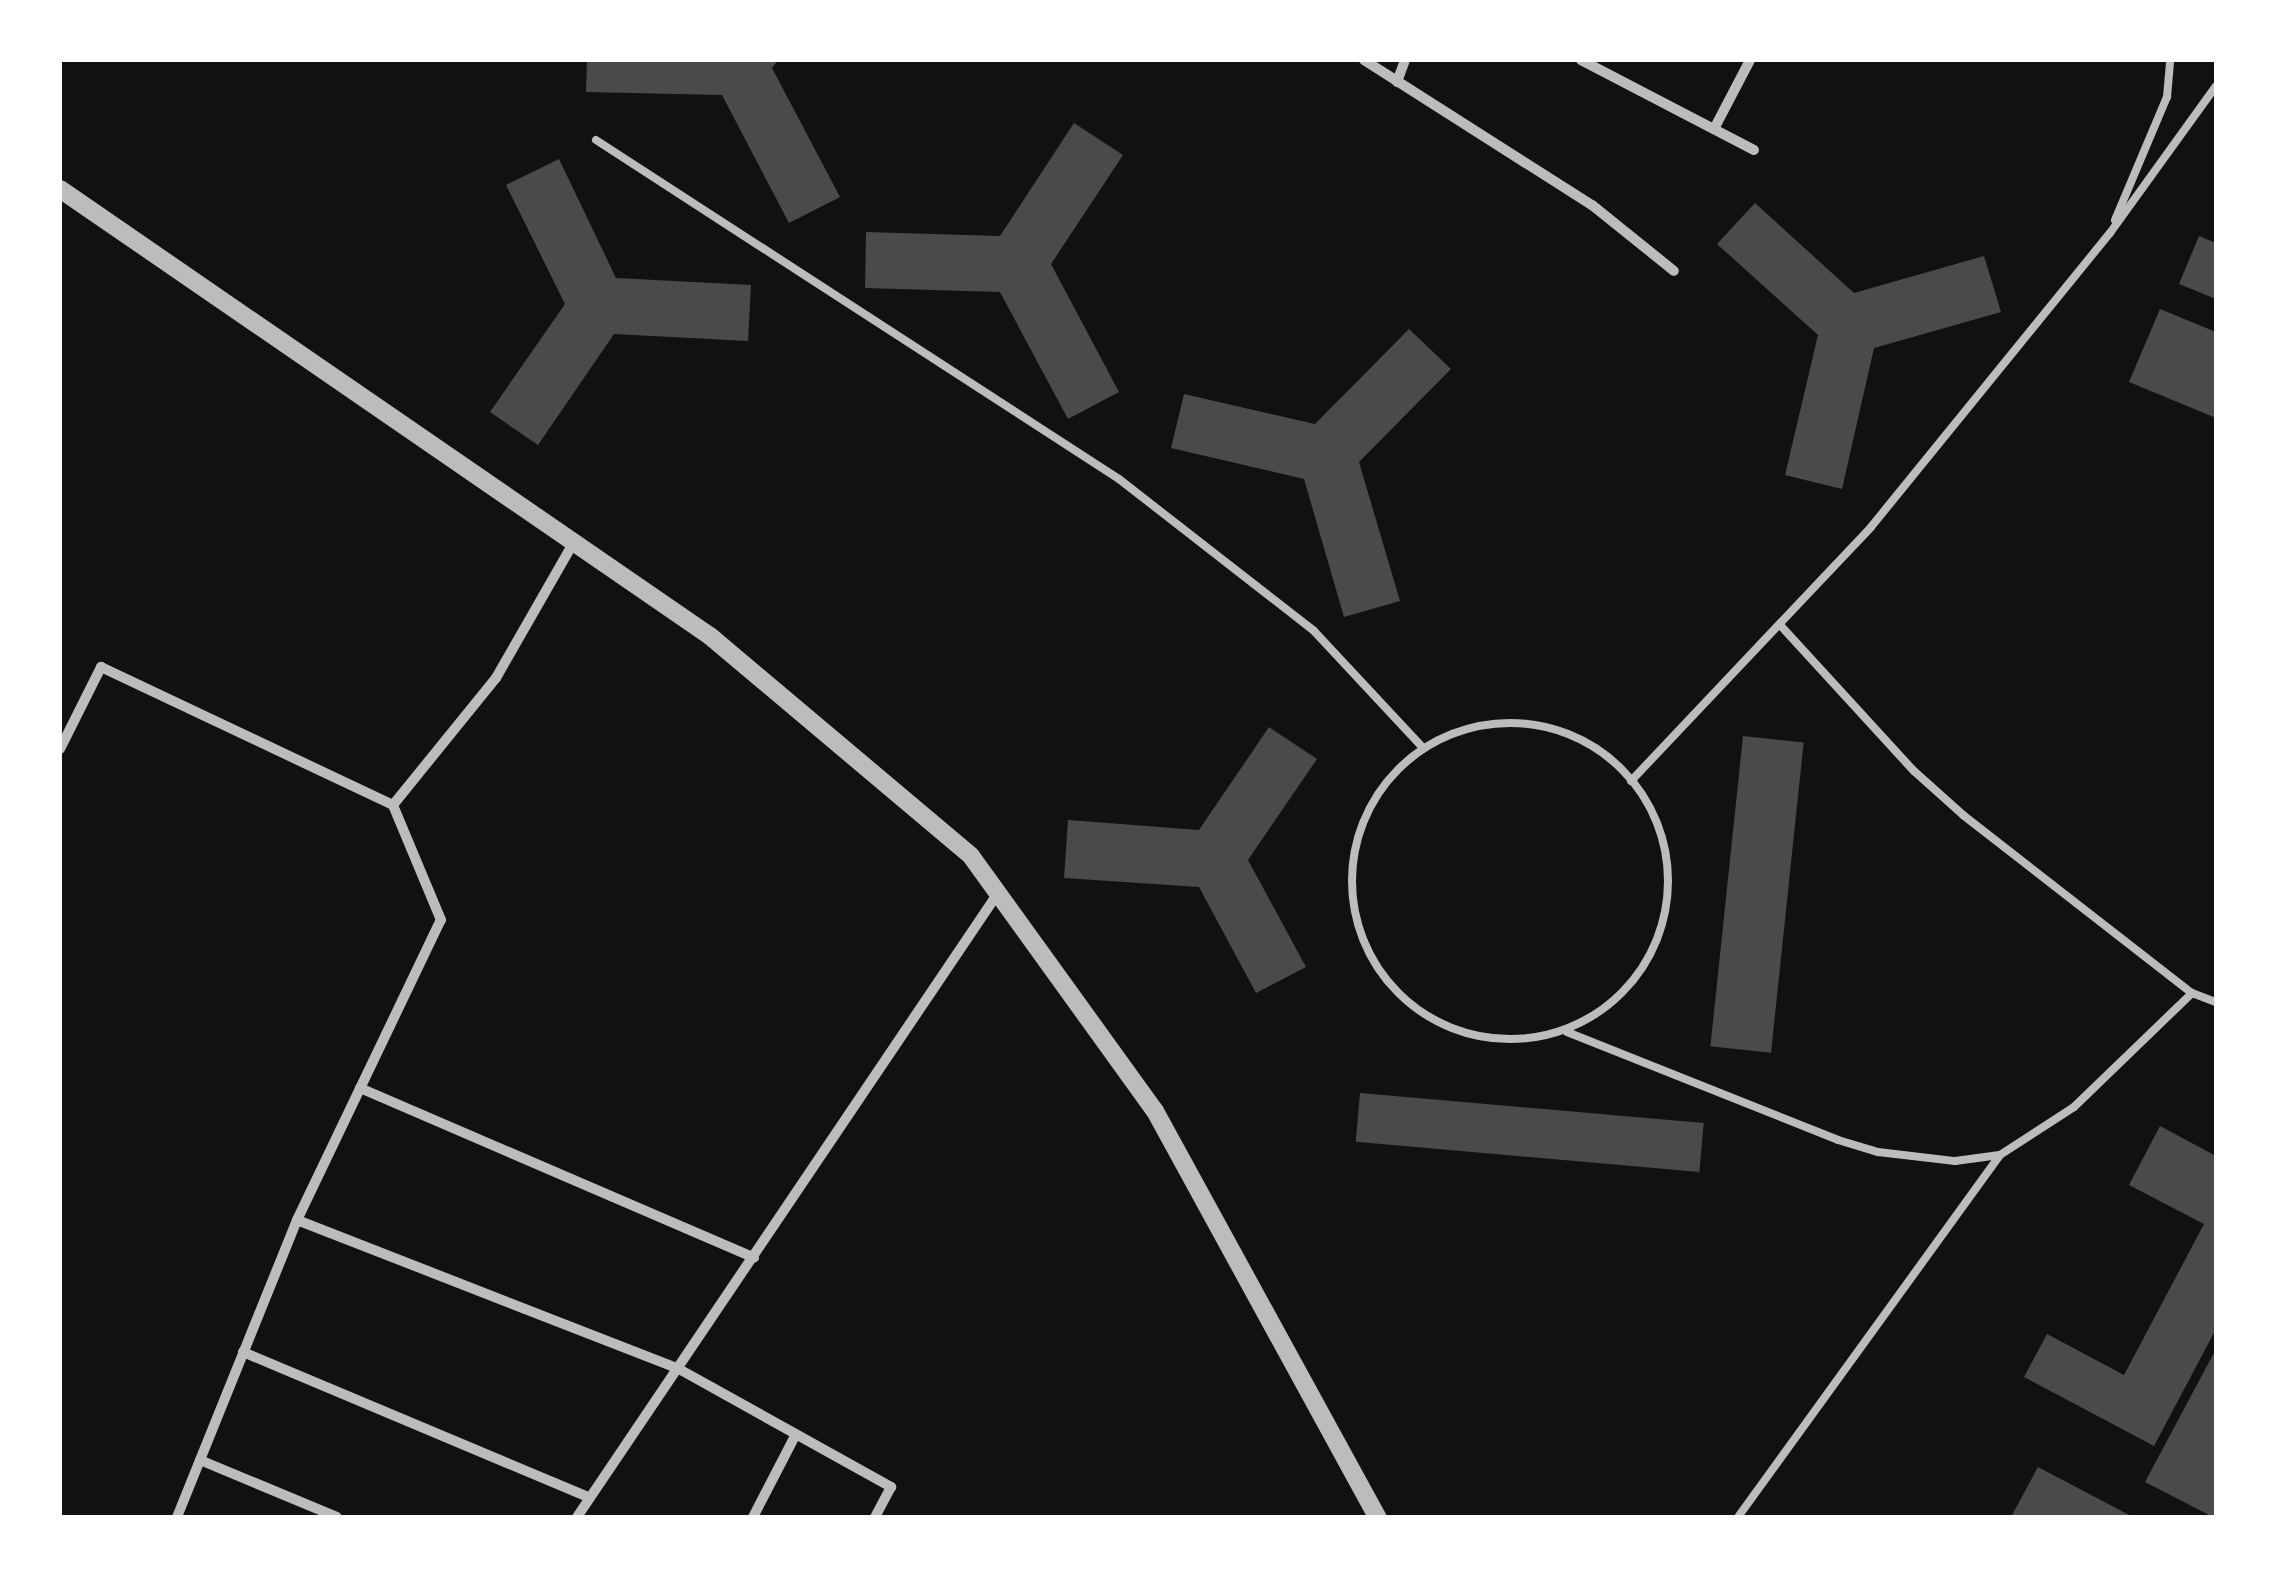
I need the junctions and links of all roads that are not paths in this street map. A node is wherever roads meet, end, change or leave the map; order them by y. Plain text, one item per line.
1 (1364, 60) edge
2 (1405, 60) edge
3 (1580, 60) edge
4 (1750, 60) edge
5 (2170, 60) edge
6 (1398, 82) junction
7 (2216, 86) edge
8 (1714, 129) junction
9 (596, 140) dead end
10 (1754, 150) dead end
11 (60, 189) edge
12 (2110, 233) junction
13 (1674, 270) dead end
14 (574, 542) junction
15 (1781, 626) junction
16 (1422, 747) junction
17 (60, 749) edge
18 (1632, 781) junction
19 (393, 805) junction
20 (998, 894) junction
21 (2192, 993) junction
22 (2216, 1002) edge
23 (1566, 1032) junction
24 (360, 1088) junction
25 (2000, 1155) junction
26 (297, 1220) junction
27 (754, 1258) junction
28 (244, 1352) junction
29 (680, 1369) junction
30 (796, 1434) junction
31 (200, 1460) junction
32 (590, 1498) junction
33 (177, 1517) edge
34 (337, 1517) edge
35 (577, 1517) edge
36 (753, 1517) edge
37 (875, 1517) edge
38 (1377, 1517) edge
39 (1738, 1517) edge

1 - 6 street
2 - 6 street
3 - 8 street
4 - 8 street
5 - 12 lane
6 - 13 street
7 - 12 lane
8 - 10 street
9 - 16 lane
11 - 14 street
12 - 15 lane
14 - 19 street
14 - 20 street
15 - 18 lane
15 - 21 lane
16 - 18 lane
16 - 23 lane
17 - 19 street
18 - 23 lane
19 - 24 street
20 - 27 street
20 - 38 street
21 - 22 lane
21 - 25 lane
23 - 25 lane
24 - 26 street
24 - 27 street
25 - 39 lane
26 - 28 street
26 - 29 street
27 - 29 street
28 - 31 street
28 - 32 street
29 - 30 street
29 - 32 street
30 - 36 street
30 - 37 street
31 - 33 street
31 - 34 street
32 - 35 street

